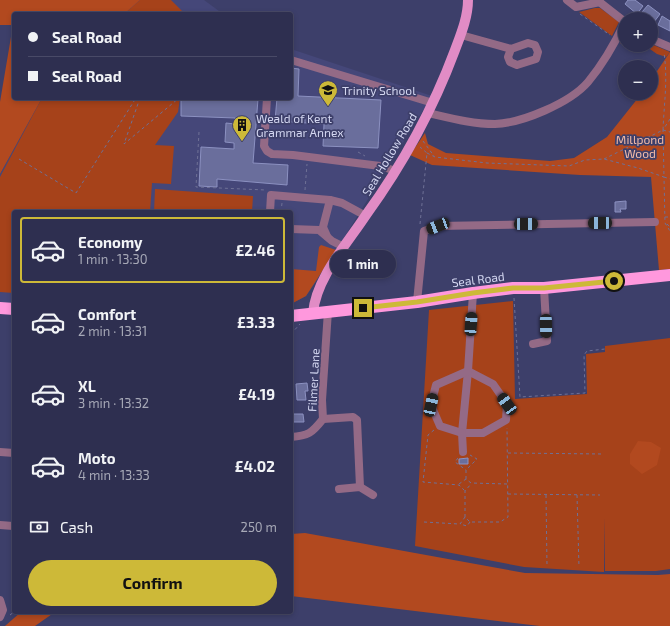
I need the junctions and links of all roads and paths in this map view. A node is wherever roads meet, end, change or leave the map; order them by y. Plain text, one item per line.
1 (468, 0) edge
2 (567, 0) edge
3 (598, 1) edge
4 (576, 7) junction
5 (618, 17) edge
6 (460, 35) junction
7 (618, 36) edge
8 (616, 40) junction
9 (666, 46) edge
10 (511, 49) dead end
11 (293, 61) edge
12 (670, 75) edge
13 (667, 76) junction
14 (135, 100) edge
15 (139, 100) edge
16 (177, 100) edge
17 (267, 100) edge
18 (433, 103) junction
19 (428, 113) junction
20 (670, 119) edge
21 (663, 130) junction
22 (199, 132) dead end
23 (670, 132) edge
24 (415, 138) junction
25 (427, 152) junction
26 (307, 156) junction
27 (435, 157) junction
28 (19, 159) dead end
29 (604, 159) junction
30 (396, 171) junction
31 (664, 177) junction
32 (670, 179) edge
33 (267, 190) dead end
34 (305, 193) dead end
35 (282, 196) junction
36 (330, 200) junction
37 (270, 210) edge
38 (281, 210) edge
39 (366, 216) junction
40 (665, 217) junction
41 (670, 217) edge
42 (655, 222) dead end
43 (665, 223) junction
44 (670, 227) edge
45 (293, 229) edge
46 (424, 231) junction
47 (670, 231) edge
48 (328, 237) junction
49 (344, 247) junction
50 (670, 275) edge
51 (513, 288) junction
52 (544, 288) junction
53 (473, 293) junction
54 (417, 302) junction
55 (0, 308) edge
56 (12, 309) edge
57 (328, 311) junction
58 (313, 313) junction
59 (293, 316) edge
60 (533, 344) dead end
61 (605, 349) dead end
62 (468, 371) junction
63 (323, 419) junction
64 (506, 420) junction
65 (440, 426) junction
66 (462, 433) junction
67 (293, 437) edge
68 (0, 452) edge
69 (463, 452) junction
70 (12, 453) edge
71 (507, 453) junction
72 (603, 454) dead end
73 (466, 470) junction
74 (466, 479) junction
75 (471, 484) junction
76 (507, 484) junction
77 (459, 485) junction
78 (360, 487) junction
79 (339, 489) dead end
80 (465, 491) junction
81 (507, 494) junction
82 (577, 494) junction
83 (373, 495) dead end
84 (546, 495) junction
85 (600, 495) dead end
86 (465, 517) junction
87 (424, 522) dead end
88 (470, 522) junction
89 (460, 524) junction
90 (0, 525) edge
91 (12, 526) edge
92 (547, 566) dead end
93 (579, 568) dead end
94 (0, 600) edge
95 (0, 618) edge

1 - 6 main road, Seal Hollow Road
2 - 4 street
3 - 4 street
3 - 5 street
4 - 8 path
6 - 10 street
6 - 18 main road, Seal Hollow Road
7 - 8 street
8 - 19 street
9 - 13 path
11 - 18 street
12 - 13 path
13 - 21 path
14 - 28 path
15 - 16 path
17 - 26 street
18 - 19 main road, Seal Hollow Road
19 - 24 main road, Seal Hollow Road
20 - 21 path
21 - 23 path
21 - 29 path
21 - 31 path
22 - 33 path
24 - 25 path
24 - 27 path
24 - 30 main road, Seal Hollow Road
25 - 27 path
25 - 46 path
26 - 30 street
26 - 34 path
27 - 29 path
29 - 31 path
30 - 39 main road, Seal Hollow Road
31 - 32 path
31 - 40 path
35 - 36 street
35 - 37 street
35 - 38 path
36 - 39 street
36 - 48 street
39 - 49 main road, Seal Hollow Road
40 - 41 path
40 - 43 path
42 - 46 street
43 - 44 path
43 - 47 path
45 - 48 street
46 - 54 street
48 - 49 street
49 - 58 main road, Seal Hollow Road
50 - 52 highway, Seal Road
51 - 52 highway, Seal Road
51 - 53 highway, Seal Road
51 - 61 path
52 - 60 street
53 - 54 highway, Seal Road
53 - 62 street
54 - 57 highway, Seal Road
55 - 56 highway
57 - 58 highway, Seal Road
57 - 63 street, Filmer Lane
58 - 59 highway, Seal Road
62 - 64 street
62 - 65 street
62 - 66 street
63 - 67 street
63 - 78 street, Filmer Lane
64 - 66 street
64 - 71 path
65 - 66 street
65 - 77 path
66 - 69 street
68 - 70 street
69 - 73 path
69 - 73 path
71 - 72 path
71 - 76 path
73 - 74 path
74 - 75 path
74 - 77 path
75 - 76 path
75 - 80 path
76 - 81 path
77 - 80 path
78 - 79 street
78 - 83 street
80 - 86 path
81 - 84 path
81 - 88 path
82 - 84 path
82 - 85 path
82 - 93 path
84 - 92 path
86 - 88 path
86 - 89 path
87 - 89 path
88 - 89 path
90 - 91 street
94 - 95 street

